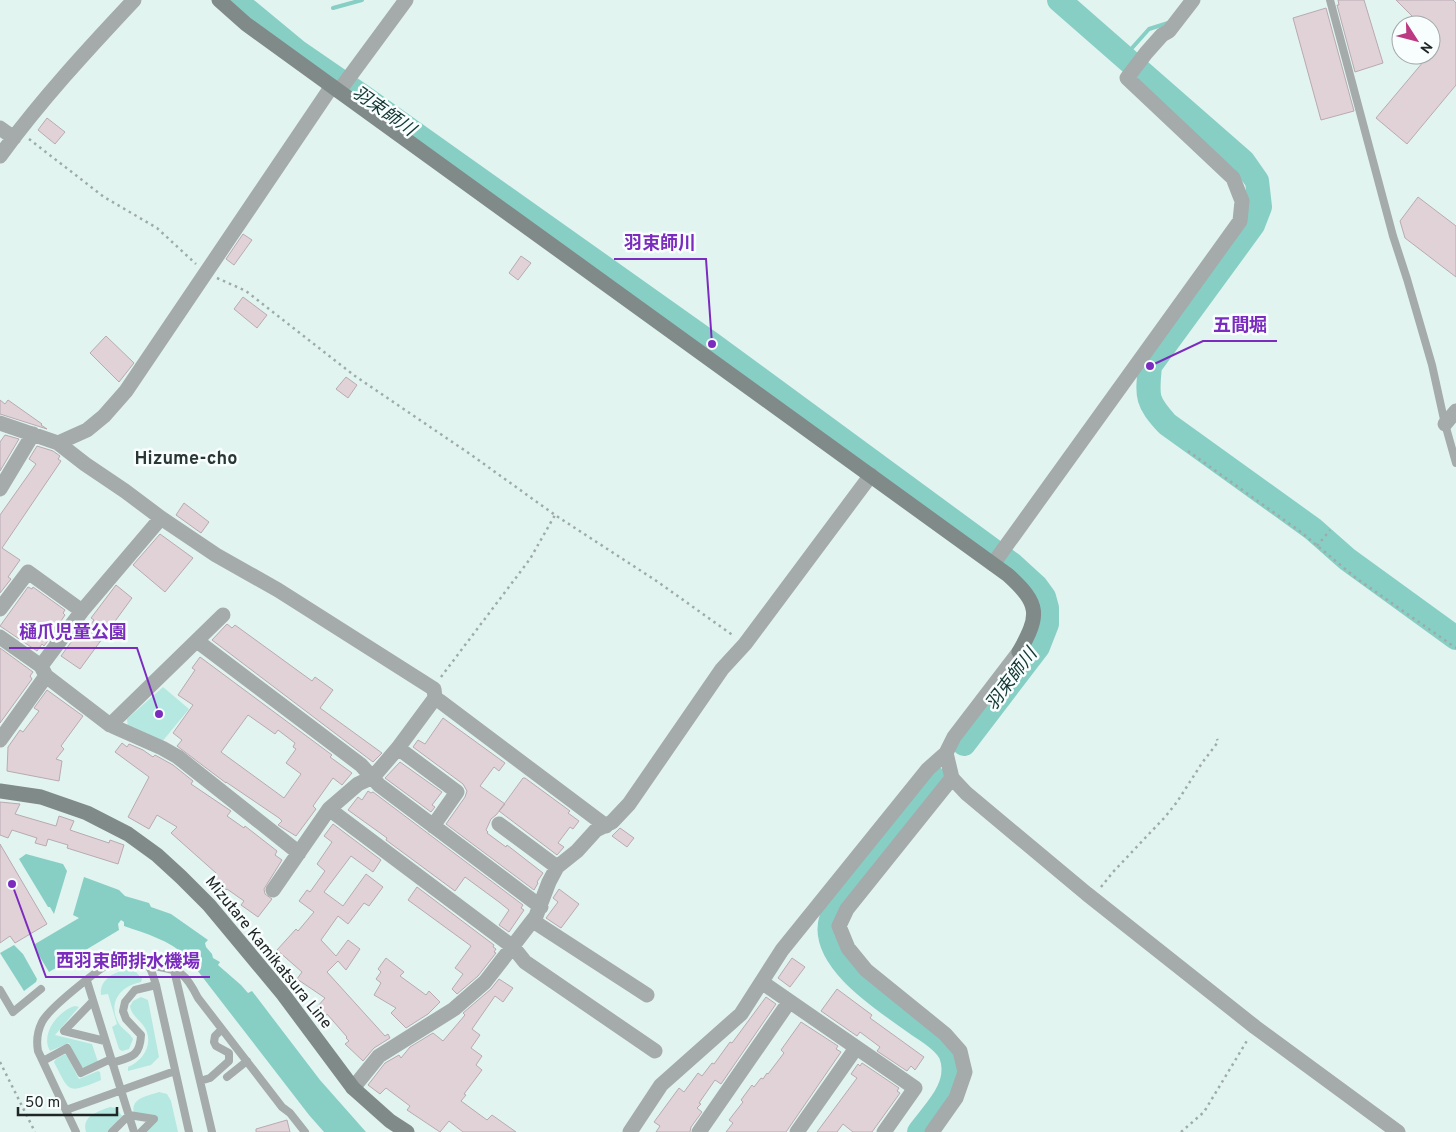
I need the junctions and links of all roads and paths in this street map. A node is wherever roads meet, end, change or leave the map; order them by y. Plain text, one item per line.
1 (134, 0) edge
2 (219, 0) edge
3 (406, 0) edge
4 (1193, 0) edge
5 (1330, 0) edge
6 (335, 88) junction
7 (0, 128) edge
8 (15, 136) junction
9 (0, 156) edge
10 (206, 273) junction
11 (1456, 411) edge
12 (0, 423) edge
13 (1445, 424) junction
14 (33, 434) junction
15 (58, 444) junction
16 (1188, 451) dead end
17 (1456, 463) edge
18 (870, 475) junction
19 (0, 489) edge
20 (555, 515) junction
21 (161, 518) junction
22 (1330, 530) dead end
23 (1317, 546) junction
24 (993, 564) junction
25 (0, 609) edge
26 (82, 611) junction
27 (223, 615) dead end
28 (0, 637) edge
29 (197, 641) junction
30 (745, 644) junction
31 (1456, 648) edge
32 (44, 671) junction
33 (434, 693) junction
34 (110, 725) junction
35 (1217, 738) dead end
36 (0, 740) edge
37 (398, 748) junction
38 (946, 753) junction
39 (373, 777) junction
40 (952, 778) junction
41 (0, 791) edge
42 (330, 809) junction
43 (499, 824) dead end
44 (433, 826) junction
45 (606, 826) junction
46 (299, 854) junction
47 (557, 867) junction
48 (273, 890) dead end
49 (1093, 898) junction
50 (541, 907) junction
51 (533, 921) junction
52 (513, 947) junction
53 (148, 965) junction
54 (174, 970) junction
55 (87, 981) junction
56 (763, 983) junction
57 (156, 985) junction
58 (41, 989) dead end
59 (0, 990) edge
60 (647, 995) dead end
61 (93, 1001) junction
62 (789, 1002) junction
63 (1255, 1027) junction
64 (222, 1029) junction
65 (105, 1040) junction
66 (856, 1048) junction
67 (655, 1051) dead end
68 (43, 1061) junction
69 (112, 1061) junction
70 (247, 1061) junction
71 (0, 1062) edge
72 (175, 1071) junction
73 (227, 1077) dead end
74 (200, 1081) junction
75 (353, 1088) junction
76 (121, 1090) junction
77 (66, 1110) junction
78 (129, 1115) junction
79 (35, 1132) edge
80 (76, 1132) edge
81 (112, 1132) edge
82 (134, 1132) edge
83 (141, 1132) edge
84 (189, 1132) edge
85 (212, 1132) edge
86 (305, 1132) edge
87 (407, 1132) edge
88 (630, 1132) edge
89 (699, 1132) edge
90 (797, 1132) edge
91 (884, 1132) edge
92 (932, 1132) edge
93 (1182, 1132) edge
94 (1398, 1132) edge

1 - 8 street
2 - 6 street
3 - 6 street
4 - 24 street
5 - 13 lane
6 - 10 street
6 - 18 street
7 - 8 street
8 - 9 street
8 - 10 path
10 - 15 street
10 - 20 path
11 - 13 street
12 - 14 street
13 - 17 lane
14 - 15 street
14 - 19 street
15 - 21 street
16 - 23 path
18 - 24 street
18 - 30 street
20 - 30 path
20 - 33 path
21 - 26 street
21 - 33 street
22 - 23 path
23 - 31 path
24 - 38 street
25 - 26 street
26 - 32 street
27 - 29 street
28 - 32 street
29 - 34 street
29 - 39 street
30 - 45 street
32 - 34 street
32 - 36 street
33 - 37 street
33 - 45 street
34 - 46 street
35 - 49 path
37 - 39 street
37 - 44 street
38 - 40 street
38 - 56 street
39 - 42 street
39 - 44 street
40 - 49 street
40 - 92 street
41 - 75 street, Mizutare Kamikatsura Line
42 - 46 street
42 - 52 street
43 - 47 street
44 - 50 street
45 - 47 street
46 - 48 street
47 - 50 street
49 - 63 street
50 - 51 street
51 - 52 street
51 - 60 street
52 - 67 street
52 - 75 street
53 - 54 lane
53 - 55 lane
53 - 57 lane
54 - 64 lane
54 - 74 lane
55 - 61 lane
55 - 68 lane
56 - 62 street
56 - 88 street
57 - 69 lane
57 - 72 lane
58 - 59 lane
61 - 65 lane
61 - 65 lane
62 - 66 street
62 - 89 street
63 - 93 path
63 - 94 street
64 - 70 lane
64 - 74 lane
65 - 69 lane
66 - 90 street
66 - 91 street
68 - 69 lane
68 - 77 lane
69 - 76 lane
70 - 73 lane
70 - 86 lane
71 - 79 path
72 - 76 lane
72 - 84 lane
74 - 85 lane
75 - 87 street, Mizutare Kamikatsura Line
76 - 77 lane
76 - 78 lane
77 - 80 lane
78 - 81 lane
78 - 82 lane
78 - 83 lane

